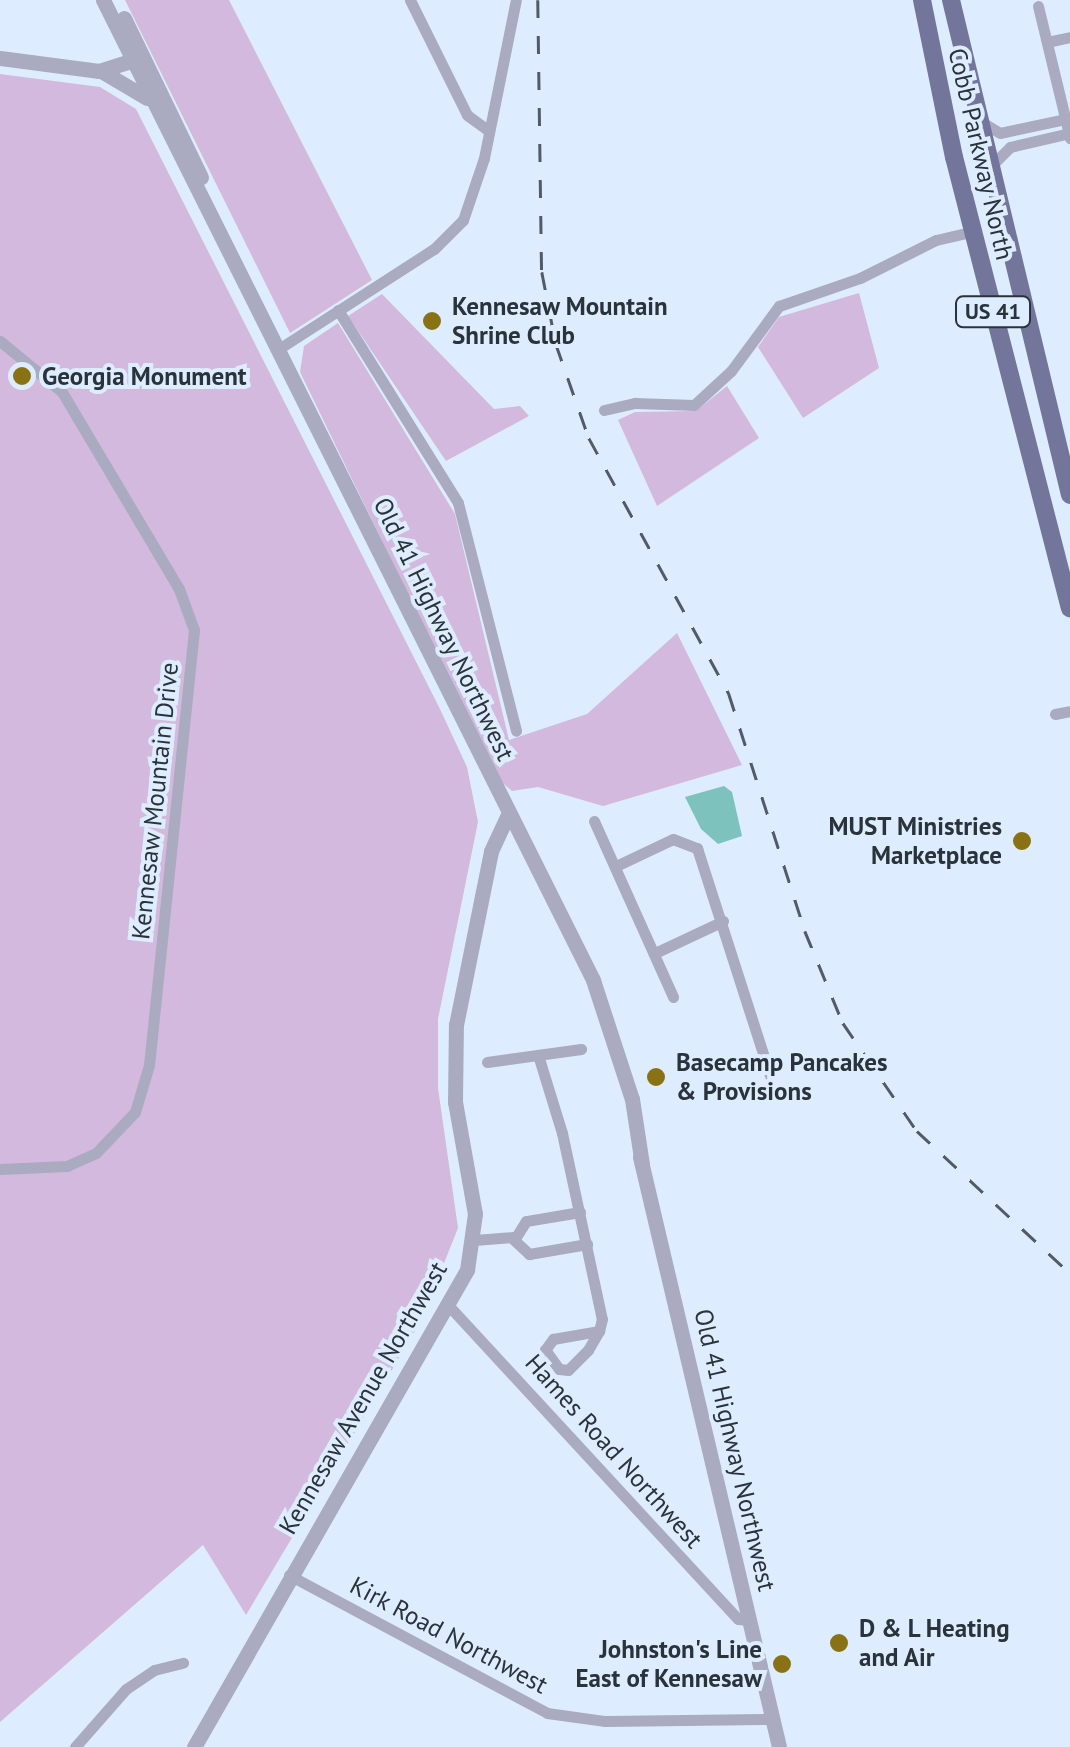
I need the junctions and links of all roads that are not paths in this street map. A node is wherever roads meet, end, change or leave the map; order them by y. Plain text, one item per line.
1 (103, 0) edge
2 (114, 0) edge
3 (410, 0) edge
4 (516, 0) edge
5 (922, 0) edge
6 (951, 0) edge
7 (1038, 6) dead end
8 (121, 36) junction
9 (1070, 37) edge
10 (1047, 42) junction
11 (0, 58) edge
12 (139, 59) junction
13 (97, 71) junction
14 (156, 108) junction
15 (973, 112) junction
16 (1068, 119) edge
17 (489, 131) junction
18 (1070, 134) edge
19 (987, 171) junction
20 (972, 232) junction
21 (338, 310) junction
22 (0, 341) edge
23 (278, 350) junction
24 (604, 410) dead end
25 (1070, 495) edge
26 (1070, 608) edge
27 (1070, 710) edge
28 (1055, 714) dead end
29 (516, 731) dead end
30 (508, 816) junction
31 (594, 822) dead end
32 (616, 866) junction
33 (723, 921) junction
34 (657, 952) junction
35 (673, 997) dead end
36 (581, 1049) dead end
37 (538, 1055) junction
38 (487, 1062) dead end
39 (770, 1076) dead end
40 (0, 1169) edge
41 (580, 1212) junction
42 (514, 1238) junction
43 (474, 1240) junction
44 (587, 1244) junction
45 (449, 1306) junction
46 (598, 1331) junction
47 (289, 1575) junction
48 (749, 1620) junction
49 (183, 1664) dead end
50 (772, 1719) junction
51 (75, 1747) edge
52 (194, 1747) edge
53 (778, 1747) edge

1 - 8 street, Old 41 Highway Northwest
2 - 12 street, Old 41 Highway Northwest
3 - 17 street
4 - 17 street
5 - 20 main road, Cobb Parkway North / US 41
6 - 15 main road, Cobb Parkway North / US 41
7 - 10 street
8 - 12 street, Old 41 Highway Northwest
8 - 13 street
9 - 10 street
10 - 16 street
11 - 13 street
12 - 13 street
12 - 14 street, Old 41 Highway Northwest
12 - 23 street, Old 41 Highway Northwest
13 - 14 street
14 - 23 street, Old 41 Highway Northwest
15 - 16 street
15 - 19 main road, Cobb Parkway North / US 41
16 - 18 street
17 - 21 street
18 - 19 street
19 - 25 main road, Cobb Parkway North / US 41
20 - 24 street
20 - 26 main road, Cobb Parkway North / US 41
21 - 23 street
21 - 29 street
22 - 40 street, Kennesaw Mountain Drive
23 - 30 street, Old 41 Highway Northwest
27 - 28 street
30 - 43 street, Kennesaw Avenue Northwest
30 - 48 street, Old 41 Highway Northwest
31 - 32 street
32 - 33 street
32 - 34 street
33 - 34 street
33 - 39 street
34 - 35 street
36 - 37 street
37 - 38 street
37 - 41 street
41 - 42 street
41 - 44 street
42 - 43 street
42 - 44 street
43 - 45 street, Kennesaw Avenue Northwest
44 - 46 street
45 - 47 street, Kennesaw Avenue Northwest
45 - 48 street, Hames Road Northwest
46 - 46 street
47 - 50 street, Kirk Road Northwest
47 - 52 street, Kennesaw Avenue Northwest
48 - 50 street, Old 41 Highway Northwest
49 - 51 street
50 - 53 street, Old 41 Highway Northwest

